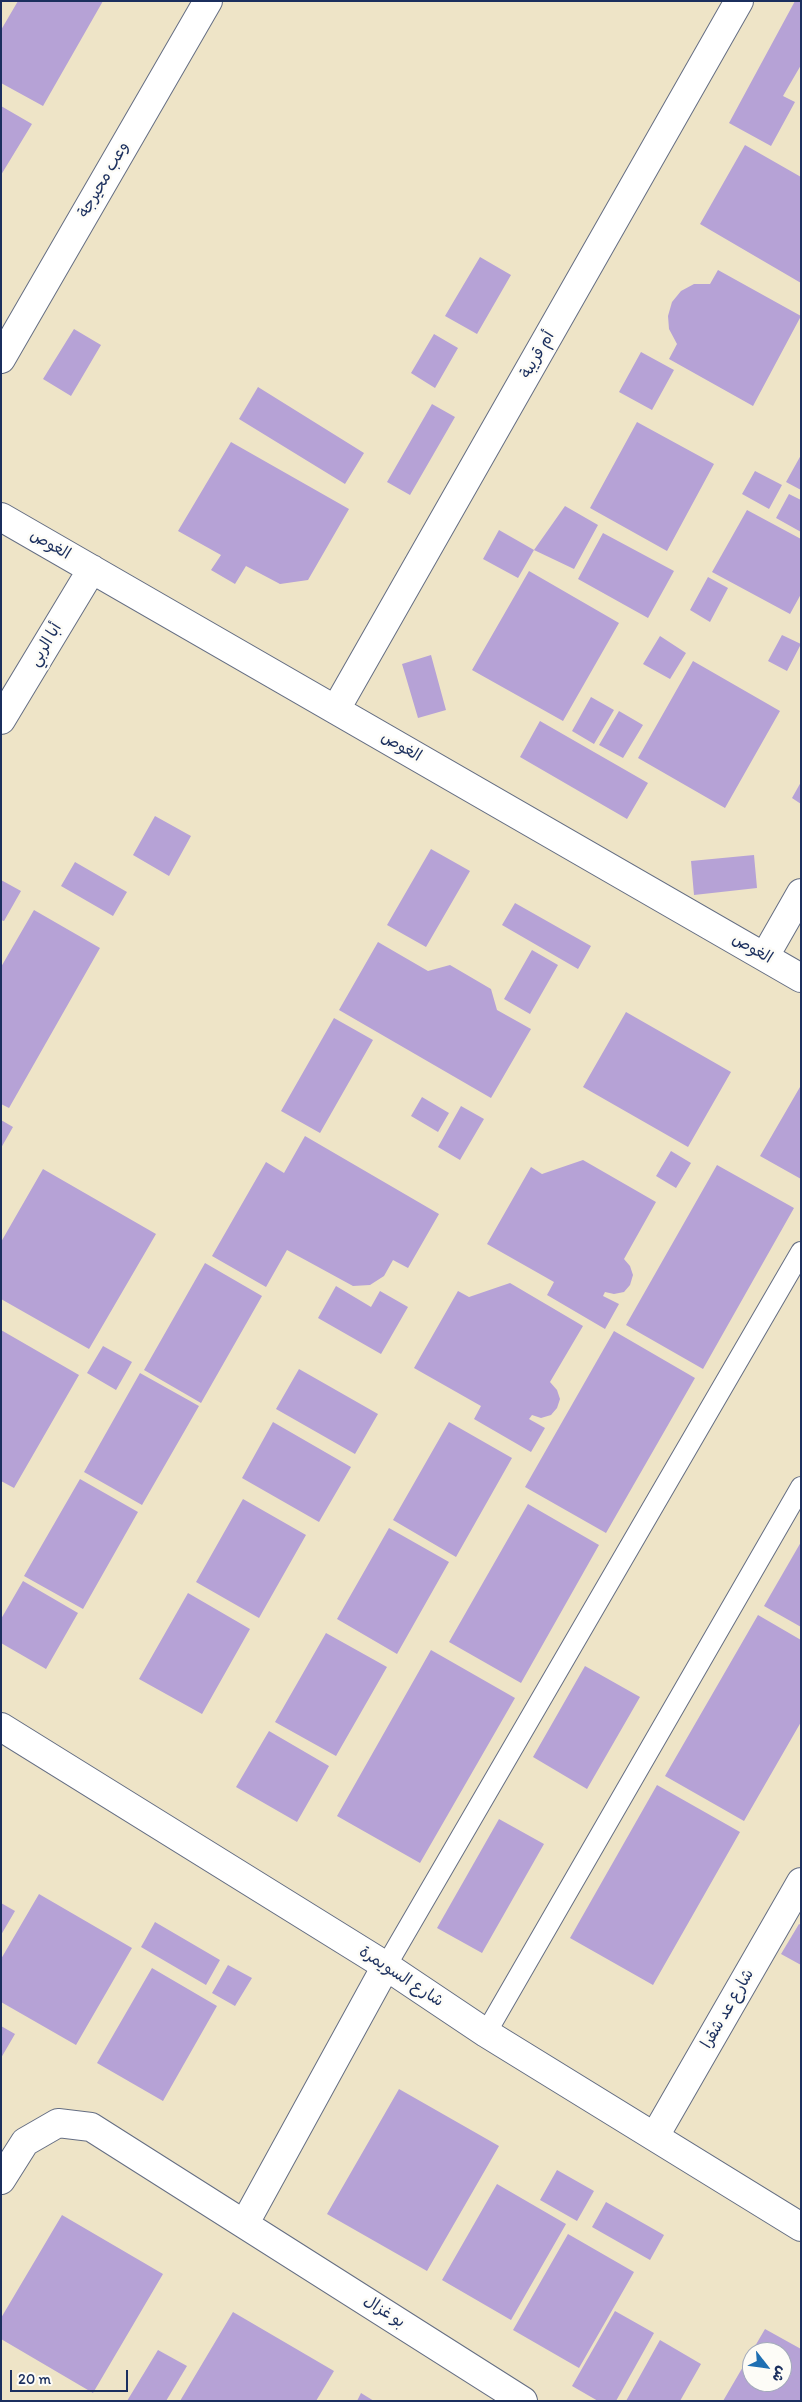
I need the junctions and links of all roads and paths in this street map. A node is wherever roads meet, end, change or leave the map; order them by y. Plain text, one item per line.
1 (208, 1) edge
2 (739, 1) edge
3 (1, 359) edge
4 (1, 517) edge
5 (92, 569) junction
6 (336, 709) junction
7 (1, 720) edge
8 (801, 893) edge
9 (765, 956) junction
10 (801, 978) edge
11 (801, 1252) edge
12 (801, 1487) edge
13 (1, 1727) edge
14 (801, 1882) edge
15 (386, 1966) junction
16 (486, 2032) junction
17 (655, 2136) junction
18 (1, 2180) edge
19 (245, 2223) junction
20 (801, 2227) edge
21 (523, 2401) edge

1 - 3 street, وعب محيرجة
2 - 6 street, أم قريبة
4 - 5 street, الغوص
5 - 6 street, الغوص
5 - 7 street, أبا الربي
6 - 9 street, الغوص
8 - 9 street
9 - 10 street, الغوص
11 - 15 lane
12 - 16 lane
13 - 15 street, شارع السويمرة
14 - 17 street, شارع عد شقرا
15 - 16 street, شارع السويمرة
15 - 19 street
16 - 17 street, شارع السويمرة
17 - 20 street, شارع السويمرة
18 - 19 street, بو غزال
19 - 21 street, بو غزال

